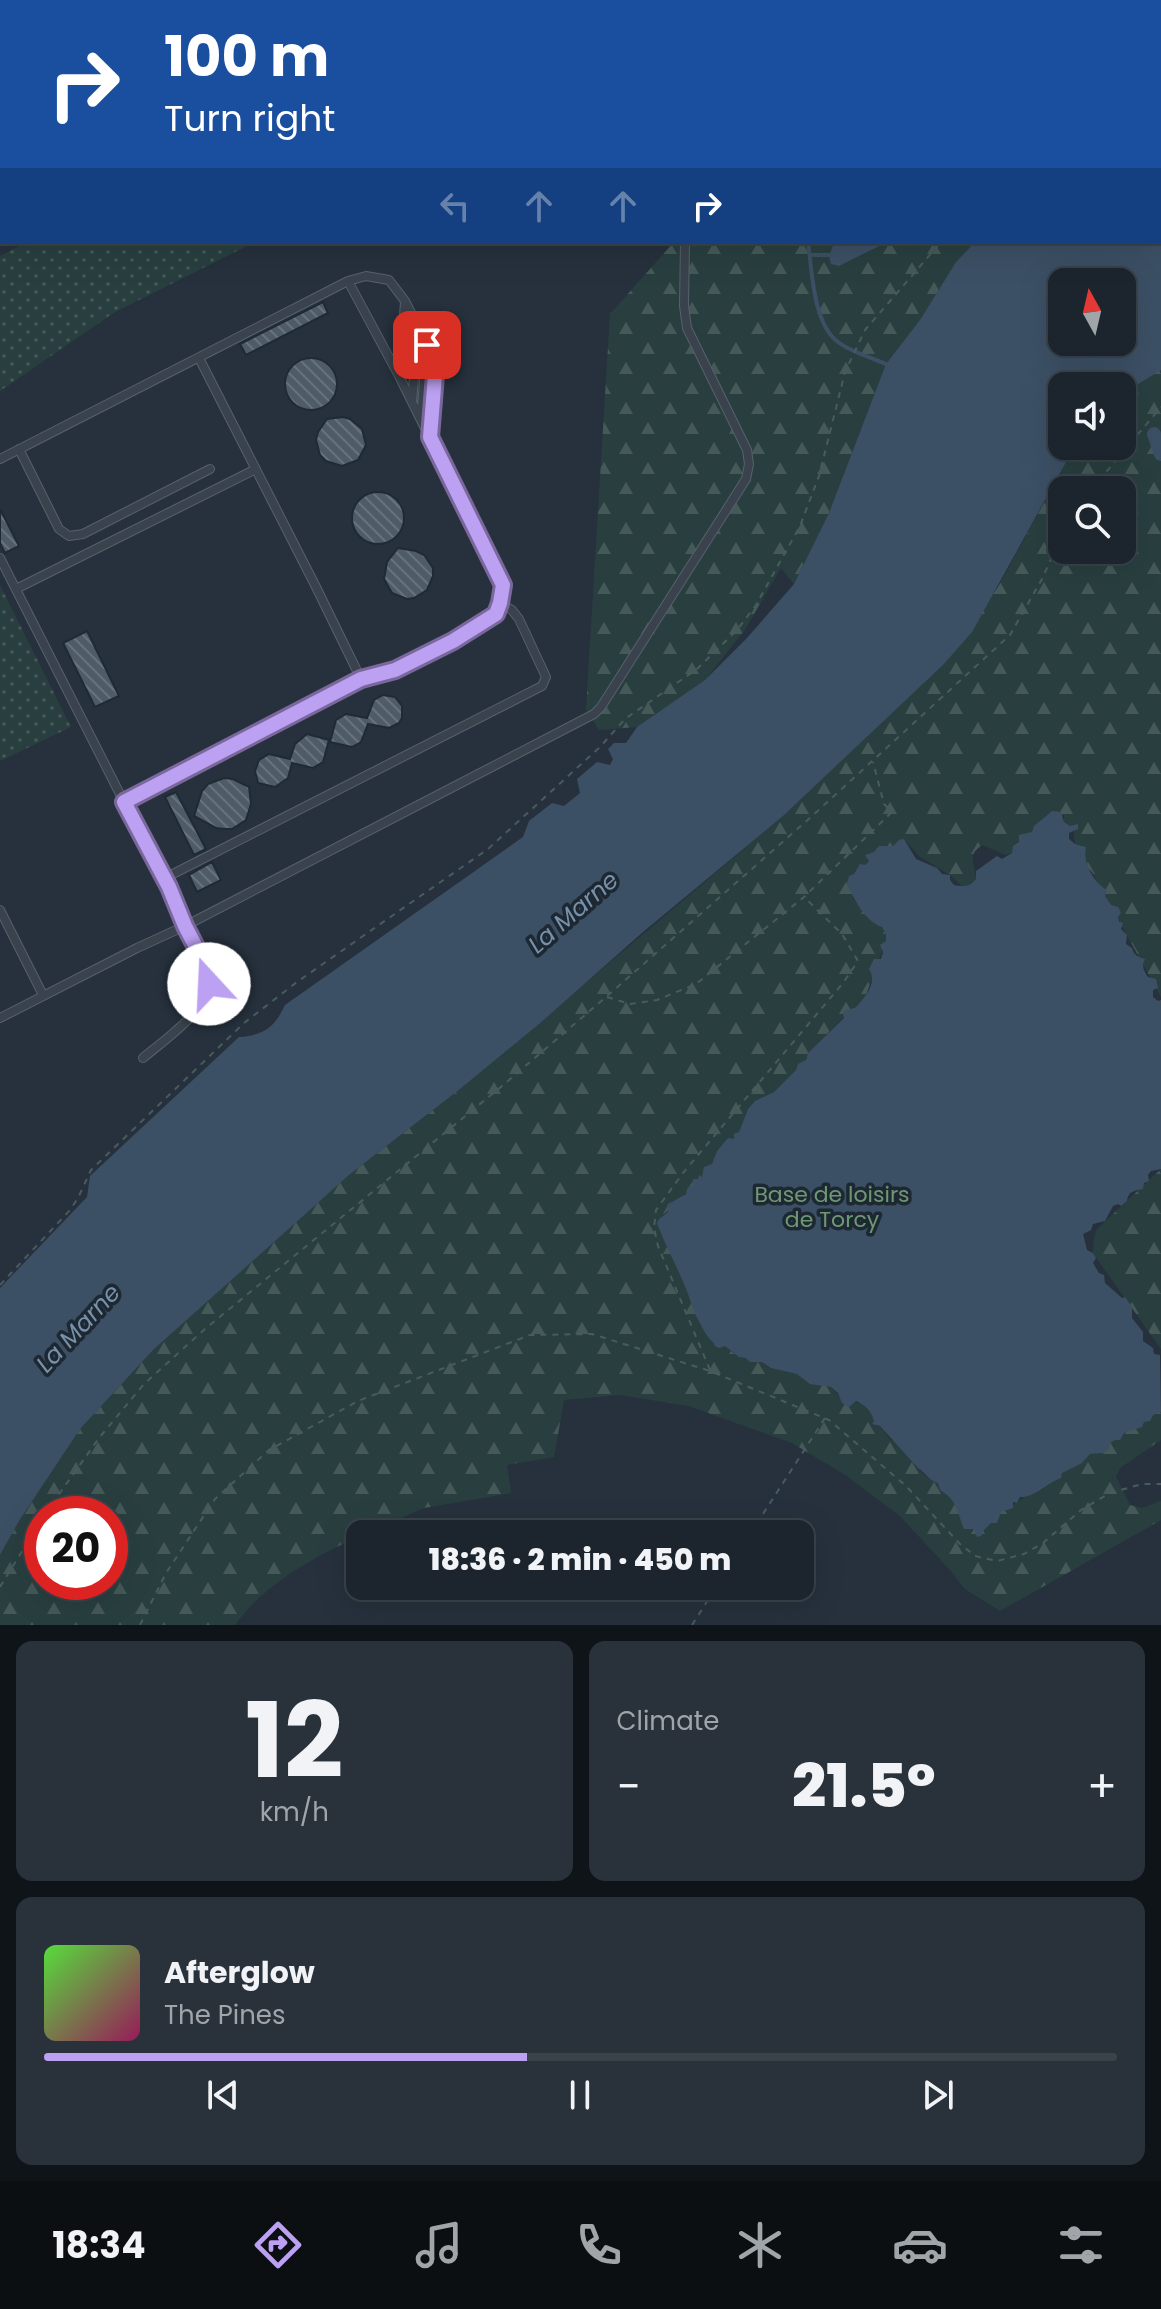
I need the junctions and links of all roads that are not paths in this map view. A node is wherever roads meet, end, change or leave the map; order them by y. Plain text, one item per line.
1 (685, 244) edge
2 (348, 281) junction
3 (405, 301) junction
4 (418, 326) junction
5 (427, 345) junction
6 (199, 358) junction
7 (400, 378) junction
8 (412, 403) junction
9 (421, 419) junction
10 (430, 437) junction
11 (19, 449) junction
12 (0, 459) edge
13 (210, 469) dead end
14 (256, 469) junction
15 (0, 558) edge
16 (16, 589) junction
17 (500, 603) junction
18 (361, 679) junction
19 (124, 802) junction
20 (165, 878) junction
21 (0, 910) edge
22 (185, 926) junction
23 (43, 995) junction
24 (0, 1018) edge
25 (143, 1058) dead end

1 - 22 lane
2 - 3 lane
2 - 6 lane
2 - 7 lane
3 - 4 lane
3 - 7 lane
4 - 5 lane
4 - 8 lane
5 - 9 lane
5 - 10 lane
6 - 11 lane
6 - 14 lane
7 - 8 lane
8 - 9 lane
9 - 10 lane
10 - 17 lane
11 - 12 lane
11 - 13 lane
14 - 16 lane
14 - 18 lane
15 - 16 lane
16 - 19 lane
17 - 18 lane
17 - 20 lane
18 - 19 lane
19 - 20 lane
20 - 22 lane
21 - 23 lane
22 - 23 lane
22 - 25 lane
23 - 24 lane

